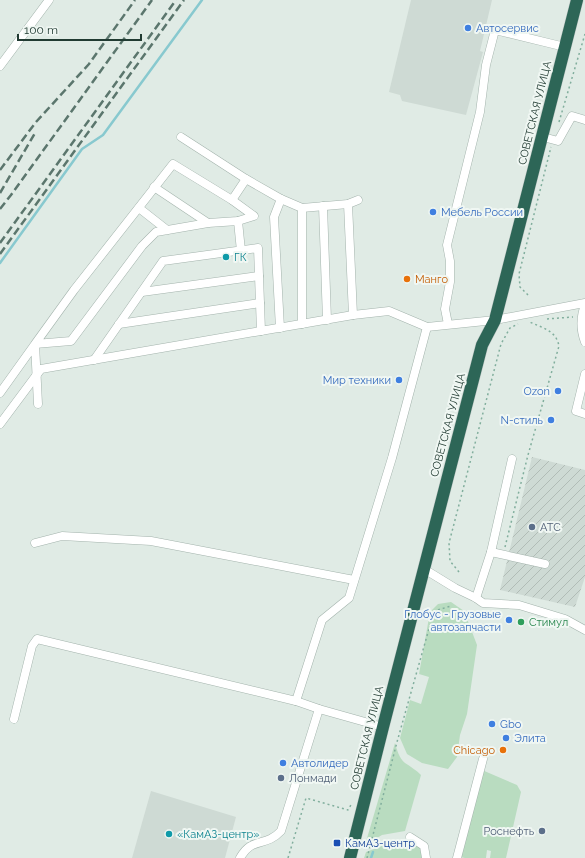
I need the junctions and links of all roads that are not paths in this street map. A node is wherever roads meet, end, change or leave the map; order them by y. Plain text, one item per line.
1 (49, 0) edge
2 (579, 2) edge
3 (565, 48) junction
4 (0, 66) edge
5 (585, 120) edge
6 (181, 137) dead end
7 (548, 138) junction
8 (246, 179) junction
9 (154, 186) junction
10 (280, 199) junction
11 (232, 200) junction
12 (358, 200) dead end
13 (348, 204) junction
14 (323, 206) junction
15 (139, 208) junction
16 (302, 208) junction
17 (238, 221) junction
18 (208, 223) junction
19 (167, 230) junction
20 (241, 250) junction
21 (259, 276) junction
22 (142, 292) junction
23 (260, 303) junction
24 (585, 304) edge
25 (353, 315) junction
26 (326, 320) junction
27 (495, 320) junction
28 (119, 324) junction
29 (302, 324) junction
30 (448, 324) junction
31 (428, 327) junction
32 (280, 328) junction
33 (262, 331) junction
34 (584, 338) edge
35 (35, 344) junction
36 (94, 360) junction
37 (37, 374) junction
38 (585, 374) edge
39 (0, 393) edge
40 (38, 404) dead end
41 (585, 414) edge
42 (0, 424) edge
43 (512, 459) dead end
44 (36, 543) dead end
45 (491, 552) junction
46 (545, 564) dead end
47 (424, 569) junction
48 (354, 580) junction
49 (476, 598) junction
50 (585, 630) edge
51 (296, 701) junction
52 (319, 709) junction
53 (14, 719) dead end
54 (383, 727) junction
55 (483, 759) dead end
56 (410, 837) dead end
57 (240, 858) edge
58 (350, 858) edge
59 (426, 858) edge
60 (457, 858) edge

1 - 4 street
2 - 3 highway, СОВЕТСКАЯ УЛИЦА
3 - 7 highway, СОВЕТСКАЯ УЛИЦА
3 - 30 street
5 - 7 street
6 - 8 street
7 - 27 highway, СОВЕТСКАЯ УЛИЦА
8 - 10 street
8 - 11 street
9 - 11 street
9 - 15 street
9 - 18 street
10 - 16 street
10 - 32 street
11 - 17 street
12 - 13 street
13 - 14 street
13 - 25 street
14 - 16 street
14 - 26 street
15 - 19 street
15 - 35 street
16 - 29 street
17 - 18 street
17 - 20 street
18 - 19 street
19 - 35 street
20 - 21 street
20 - 22 street
21 - 22 street
21 - 23 street
22 - 28 street
23 - 28 street
23 - 33 street
24 - 27 street
24 - 34 street
25 - 26 street
25 - 31 street
26 - 29 street
27 - 30 street
27 - 47 highway, СОВЕТСКАЯ УЛИЦА
28 - 36 street
29 - 32 street
30 - 31 street
31 - 48 street
32 - 33 street
33 - 36 street
35 - 37 street
35 - 39 street
36 - 37 street
37 - 40 street
37 - 42 street
38 - 41 street
43 - 45 street
44 - 48 street
45 - 46 street
45 - 49 street
47 - 49 street
47 - 54 highway, СОВЕТСКАЯ УЛИЦА
48 - 51 street
49 - 50 street
51 - 52 street
51 - 53 street
52 - 54 street
52 - 57 street
54 - 58 highway, СОВЕТСКАЯ УЛИЦА
55 - 60 street
56 - 59 street

